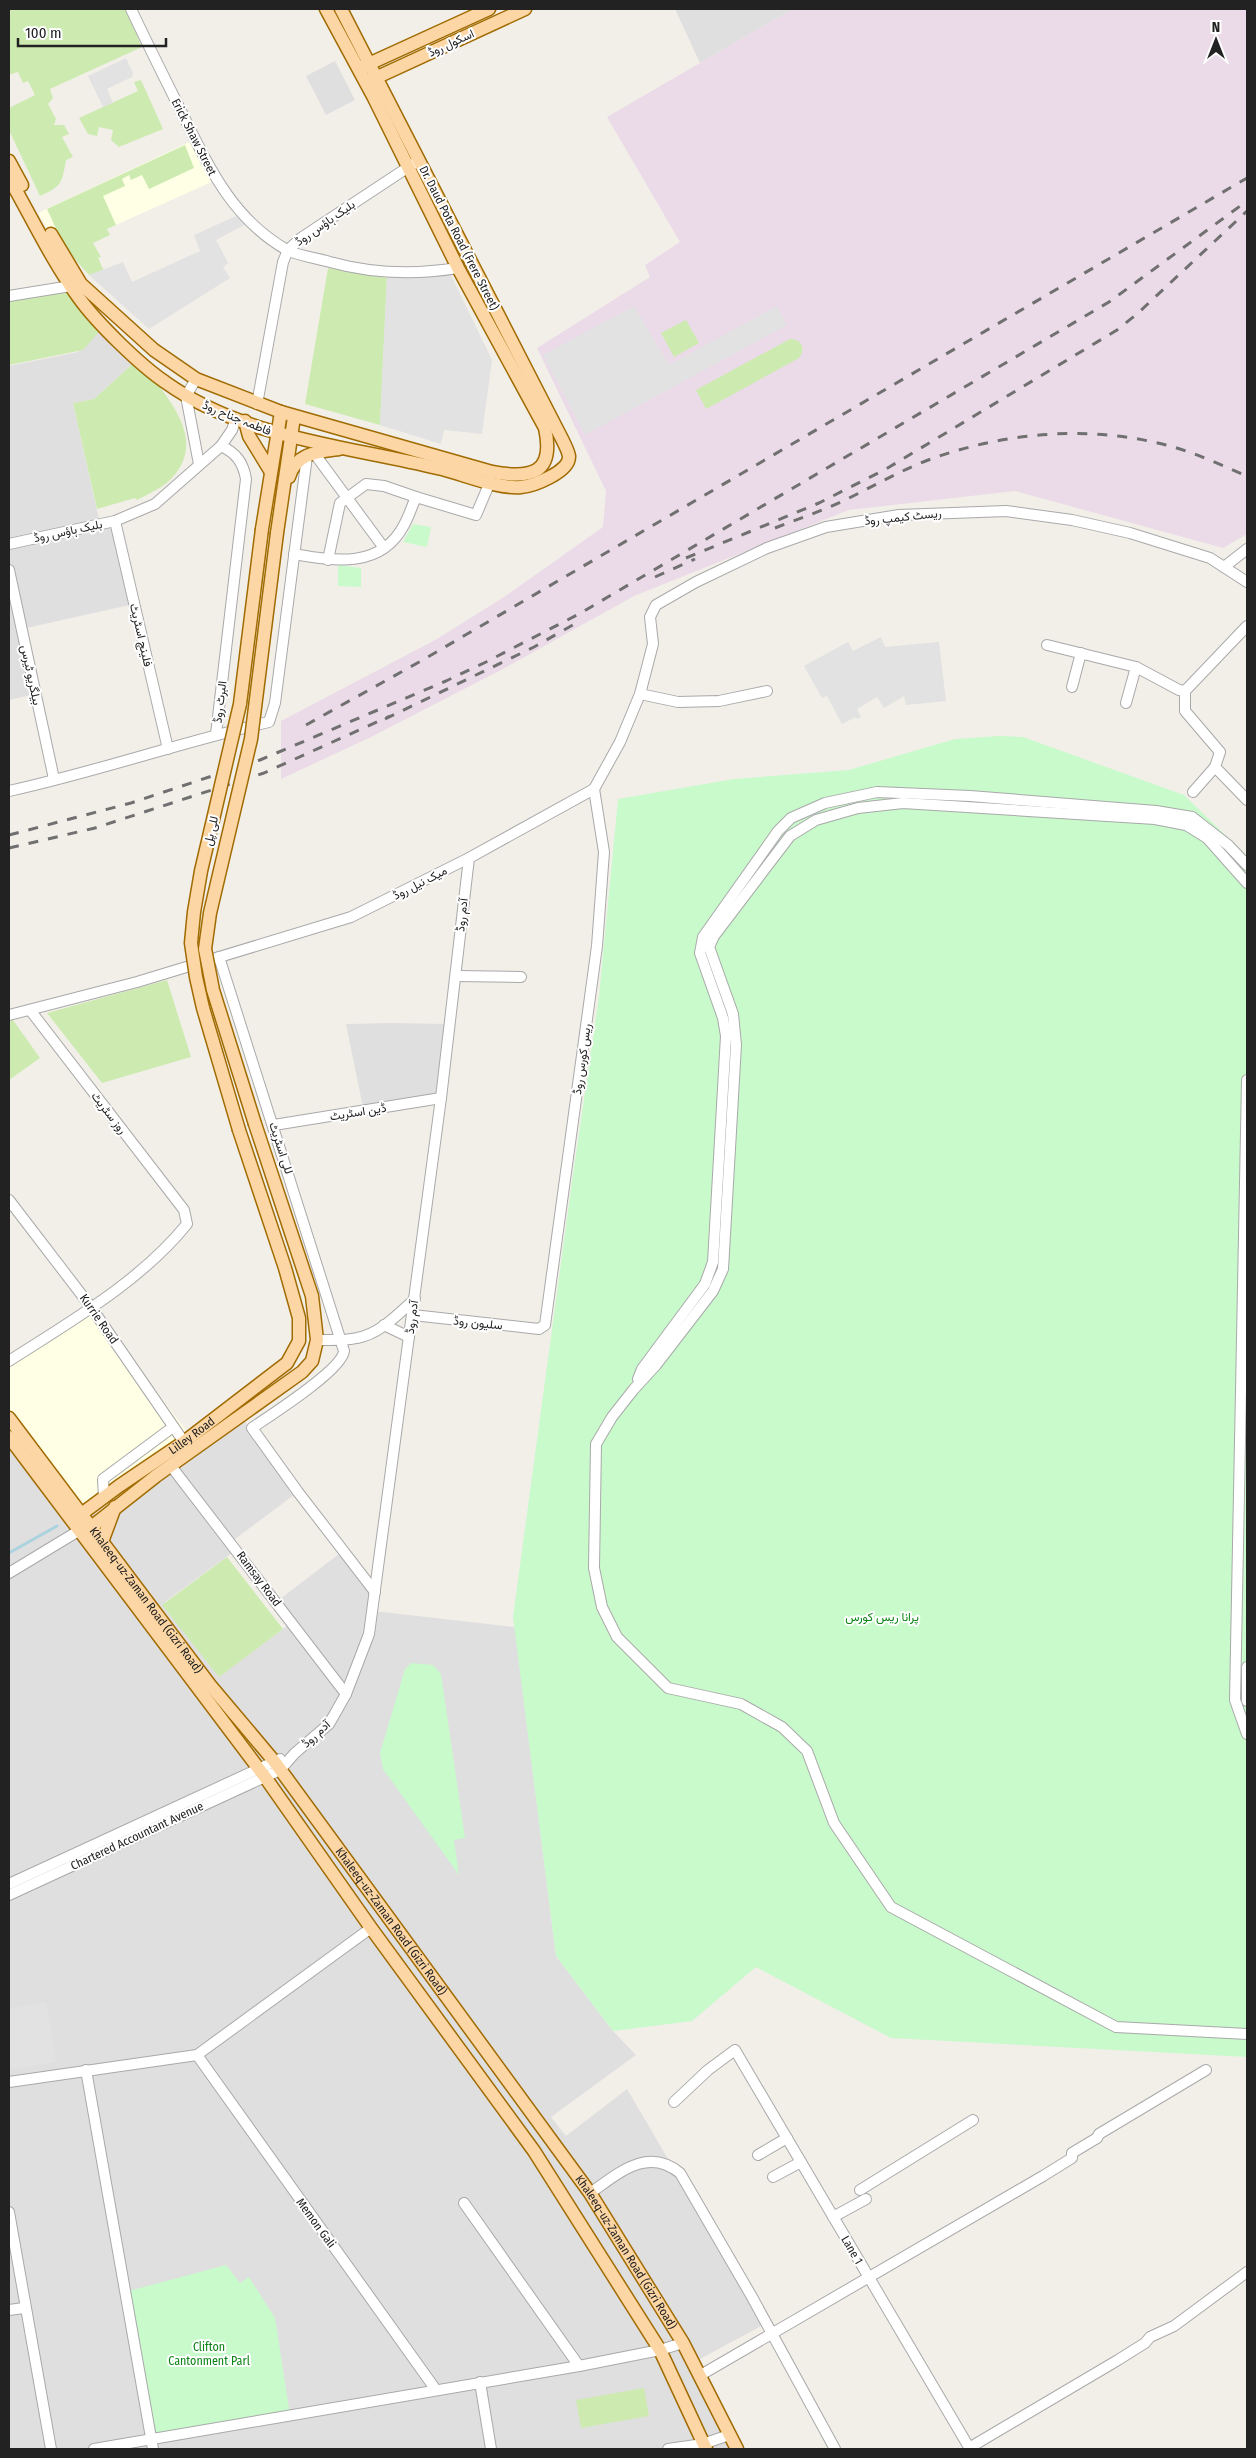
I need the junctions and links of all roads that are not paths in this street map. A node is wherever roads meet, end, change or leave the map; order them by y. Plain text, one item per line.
1 (131, 9) edge
2 (326, 9) edge
3 (341, 9) edge
4 (489, 9) edge
5 (525, 9) edge
6 (370, 63) junction
7 (358, 68) junction
8 (377, 78) junction
9 (365, 83) junction
10 (9, 161) edge
11 (419, 161) junction
12 (407, 167) junction
13 (9, 178) edge
14 (288, 250) junction
15 (458, 268) junction
16 (76, 285) junction
17 (9, 296) edge
18 (196, 380) junction
19 (186, 396) junction
20 (257, 404) junction
21 (281, 412) junction
22 (294, 417) junction
23 (241, 420) junction
24 (284, 435) junction
25 (221, 446) junction
26 (349, 448) junction
27 (311, 455) junction
28 (546, 459) joint
29 (199, 464) junction
30 (563, 467) joint
31 (272, 472) junction
32 (490, 482) junction
33 (416, 497) junction
34 (348, 498) junction
35 (279, 515) junction
36 (115, 521) junction
37 (9, 544) edge
38 (384, 548) junction
39 (1247, 549) edge
40 (294, 554) junction
41 (328, 560) junction
42 (1224, 567) junction
43 (9, 570) edge
44 (1247, 582) edge
45 (1247, 626) edge
46 (1047, 645) dead end
47 (1081, 653) junction
48 (1136, 666) junction
49 (1072, 687) dead end
50 (767, 691) dead end
51 (1184, 691) junction
52 (640, 694) junction
53 (1126, 703) dead end
54 (216, 734) junction
55 (168, 749) junction
56 (1215, 767) junction
57 (54, 779) junction
58 (594, 789) junction
59 (9, 792) edge
60 (1193, 792) dead end
61 (1247, 800) edge
62 (469, 858) junction
63 (1247, 865) edge
64 (1247, 883) edge
65 (219, 957) junction
66 (456, 976) junction
67 (521, 977) dead end
68 (30, 1010) junction
69 (9, 1015) edge
70 (1247, 1080) edge
71 (441, 1098) junction
72 (274, 1125) junction
73 (9, 1200) edge
74 (415, 1298) junction
75 (92, 1307) junction
76 (413, 1315) junction
77 (384, 1325) junction
78 (543, 1328) joint
79 (409, 1337) junction
80 (341, 1339) junction
81 (318, 1340) junction
82 (299, 1341) joint
83 (9, 1361) edge
84 (634, 1389) junction
85 (9, 1418) edge
86 (173, 1427) junction
87 (9, 1437) edge
88 (184, 1442) junction
89 (170, 1466) junction
90 (104, 1498) junction
91 (115, 1507) junction
92 (82, 1525) junction
93 (102, 1542) junction
94 (9, 1573) edge
95 (376, 1592) junction
96 (1247, 1667) edge
97 (346, 1694) junction
98 (1247, 1700) edge
99 (1247, 1734) edge
100 (277, 1765) junction
101 (262, 1773) junction
102 (9, 1884) edge
103 (9, 1896) edge
104 (371, 1928) junction
105 (466, 2024) junction
106 (1247, 2034) edge
107 (450, 2037) junction
108 (197, 2055) junction
109 (86, 2070) junction
110 (1206, 2070) dead end
111 (9, 2082) edge
112 (674, 2102) dead end
113 (973, 2120) dead end
114 (787, 2138) junction
115 (758, 2155) dead end
116 (800, 2162) junction
117 (774, 2177) dead end
118 (590, 2193) junction
119 (464, 2202) dead end
120 (9, 2212) edge
121 (833, 2217) junction
122 (1247, 2272) edge
123 (868, 2277) junction
124 (24, 2308) junction
125 (9, 2310) edge
126 (772, 2333) junction
127 (682, 2343) junction
128 (660, 2350) junction
129 (578, 2366) junction
130 (699, 2376) junction
131 (480, 2382) junction
132 (436, 2390) junction
133 (730, 2435) junction
134 (152, 2444) edge
135 (704, 2447) edge
136 (51, 2449) edge
137 (94, 2449) edge
138 (490, 2449) edge
139 (668, 2449) edge
140 (737, 2449) edge
141 (836, 2449) edge
142 (969, 2449) edge

1 - 14 street, Erick Shaw Street
2 - 7 main road, Dr. Daud Pota Road (Frere Street)
3 - 6 main road, Dr. Daud Pota Road (Frere Street)
4 - 6 main road, اسکول روڈ
5 - 8 main road, اسکول روڈ
6 - 7 main road, اسکول روڈ
6 - 8 main road, Dr. Daud Pota Road (Frere Street)
7 - 9 main road, Dr. Daud Pota Road (Frere Street)
8 - 9 main road, اسکول روڈ
8 - 11 main road, Dr. Daud Pota Road (Frere Street)
9 - 12 main road, Dr. Daud Pota Road (Frere Street)
10 - 16 main road, فاطمہ جناح روڈ
11 - 12 street, بلیک ہاؤس روڈ
11 - 30 main road, Dr. Daud Pota Road (Frere Street)
12 - 14 street, بلیک ہاؤس روڈ
12 - 15 main road, Dr. Daud Pota Road (Frere Street)
13 - 16 main road, فاطمہ جناح روڈ
14 - 15 street, Erick Shaw Street
14 - 20 street, بلیک ہاؤس روڈ
15 - 28 main road, Dr. Daud Pota Road (Frere Street)
16 - 17 street
16 - 18 main road, فاطمہ جناح روڈ
16 - 19 main road, فاطمہ جناح روڈ
18 - 19 street
18 - 20 main road, فاطمہ جناح روڈ
19 - 23 main road, فاطمہ جناح روڈ
19 - 29 street
20 - 21 main road, فاطمہ جناح روڈ
21 - 22 main road, فاطمہ جناح روڈ
21 - 24 main road
22 - 24 main road
22 - 28 main road, فاطمہ جناح روڈ
23 - 24 main road, فاطمہ جناح روڈ
23 - 25 street, بلیک ہاؤس روڈ
23 - 31 main road
24 - 26 main road, فاطمہ جناح روڈ
24 - 31 main road, للی پل
24 - 35 main road
25 - 29 street, بلیک ہاؤس روڈ
25 - 54 street, البرٹ روڈ
26 - 27 main road
26 - 32 main road, فاطمہ جناح روڈ
27 - 34 street
27 - 35 main road
27 - 40 street
29 - 36 street, بلیک ہاؤس روڈ
30 - 32 main road, فاطمہ جناح روڈ
31 - 82 main road, للی پل, bridge
32 - 33 street
33 - 34 street
33 - 38 street
34 - 38 street
34 - 41 street
35 - 81 main road, للی پل, bridge
36 - 37 street, بلیک ہاؤس روڈ
36 - 55 street, فلینچ اسٹریٹ
38 - 41 street
39 - 42 street
40 - 41 street
40 - 54 street
42 - 44 street, ریسٹ کیمپ روڈ
42 - 52 street, ریسٹ کیمپ روڈ
43 - 57 street, بیلگریو ٹیرس
45 - 51 street
46 - 47 street
47 - 48 street
47 - 49 street
48 - 51 street
48 - 53 street
50 - 52 street
51 - 56 street
52 - 58 street
54 - 55 street, البرٹ روڈ
55 - 57 street, البرٹ روڈ
56 - 60 street
56 - 61 street
57 - 59 street, البرٹ روڈ
58 - 62 street, میک نیل روڈ
58 - 78 street, ریس کورس روڈ
62 - 65 street, میک نیل روڈ
62 - 66 street, آدم روڈ
63 - 84 street
64 - 84 street
65 - 68 street, میک نیل روڈ
65 - 72 street, للی اسٹریٹ
66 - 67 street
66 - 71 street, آدم روڈ
68 - 69 street, میک نیل روڈ
68 - 75 street, روز سٹریٹ
70 - 99 street
71 - 72 street, ڈین اسٹریٹ
71 - 74 street, آدم روڈ
72 - 80 street, للی اسٹریٹ
73 - 75 street, Kurrie Road
74 - 76 street, آدم روڈ
74 - 77 street
75 - 83 street
75 - 86 street, Kurrie Road
76 - 78 street, سلیون روڈ
76 - 79 street, آدم روڈ
77 - 79 street
77 - 80 street
79 - 95 street, آدم روڈ
80 - 81 street
80 - 95 street
81 - 89 main road, Lilley Road
82 - 88 main road, Lilley Road
84 - 106 street
85 - 92 main road, Khaleeq-uz-Zaman Road (Gizri Road)
86 - 88 street, Kurrie Road
86 - 90 street
87 - 92 main road, Khaleeq-uz-Zaman Road (Gizri Road)
88 - 90 main road, Lilley Road
89 - 91 main road, Lilley Road
89 - 97 street, Ramsay Road
90 - 92 main road, Lilley Road
91 - 92 main road, Lilley Road
91 - 93 main road
92 - 93 main road, Khaleeq-uz-Zaman Road (Gizri Road)
92 - 94 street, Lilley Road
92 - 101 main road, Khaleeq-uz-Zaman Road (Gizri Road)
93 - 100 main road, Khaleeq-uz-Zaman Road (Gizri Road)
95 - 97 street, آدم روڈ
96 - 98 street
97 - 100 street, آدم روڈ
100 - 101 street, آدم روڈ
100 - 105 main road, Khaleeq-uz-Zaman Road (Gizri Road)
101 - 102 street, Chartered Accountant Avenue
101 - 103 street, Chartered Accountant Avenue
101 - 104 main road, Khaleeq-uz-Zaman Road (Gizri Road)
104 - 107 main road, Khaleeq-uz-Zaman Road (Gizri Road)
104 - 108 street
105 - 107 main road
105 - 118 main road, Khaleeq-uz-Zaman Road (Gizri Road)
107 - 128 main road, Khaleeq-uz-Zaman Road (Gizri Road)
108 - 109 street
108 - 132 street, Memon Gali
109 - 111 street
109 - 134 street
110 - 123 street
112 - 114 street, Lane 1
113 - 121 street
114 - 115 street
114 - 116 street, Lane 1
116 - 117 street
116 - 121 street, Lane 1
118 - 126 street
118 - 127 main road, Khaleeq-uz-Zaman Road (Gizri Road)
119 - 129 street
120 - 124 street
121 - 123 street, Lane 1
122 - 142 street
123 - 126 street
123 - 142 street, Lane 1
124 - 125 street
124 - 136 street
126 - 130 street
126 - 141 street
127 - 128 street
127 - 130 main road, Khaleeq-uz-Zaman Road (Gizri Road)
128 - 129 street
128 - 135 main road, Khaleeq-uz-Zaman Road (Gizri Road)
129 - 131 street
130 - 133 main road, Khaleeq-uz-Zaman Road (Gizri Road)
131 - 132 street
131 - 138 street
132 - 134 street
133 - 135 street
133 - 140 main road, Khaleeq-uz-Zaman Road (Gizri Road)
134 - 137 street
135 - 139 street

